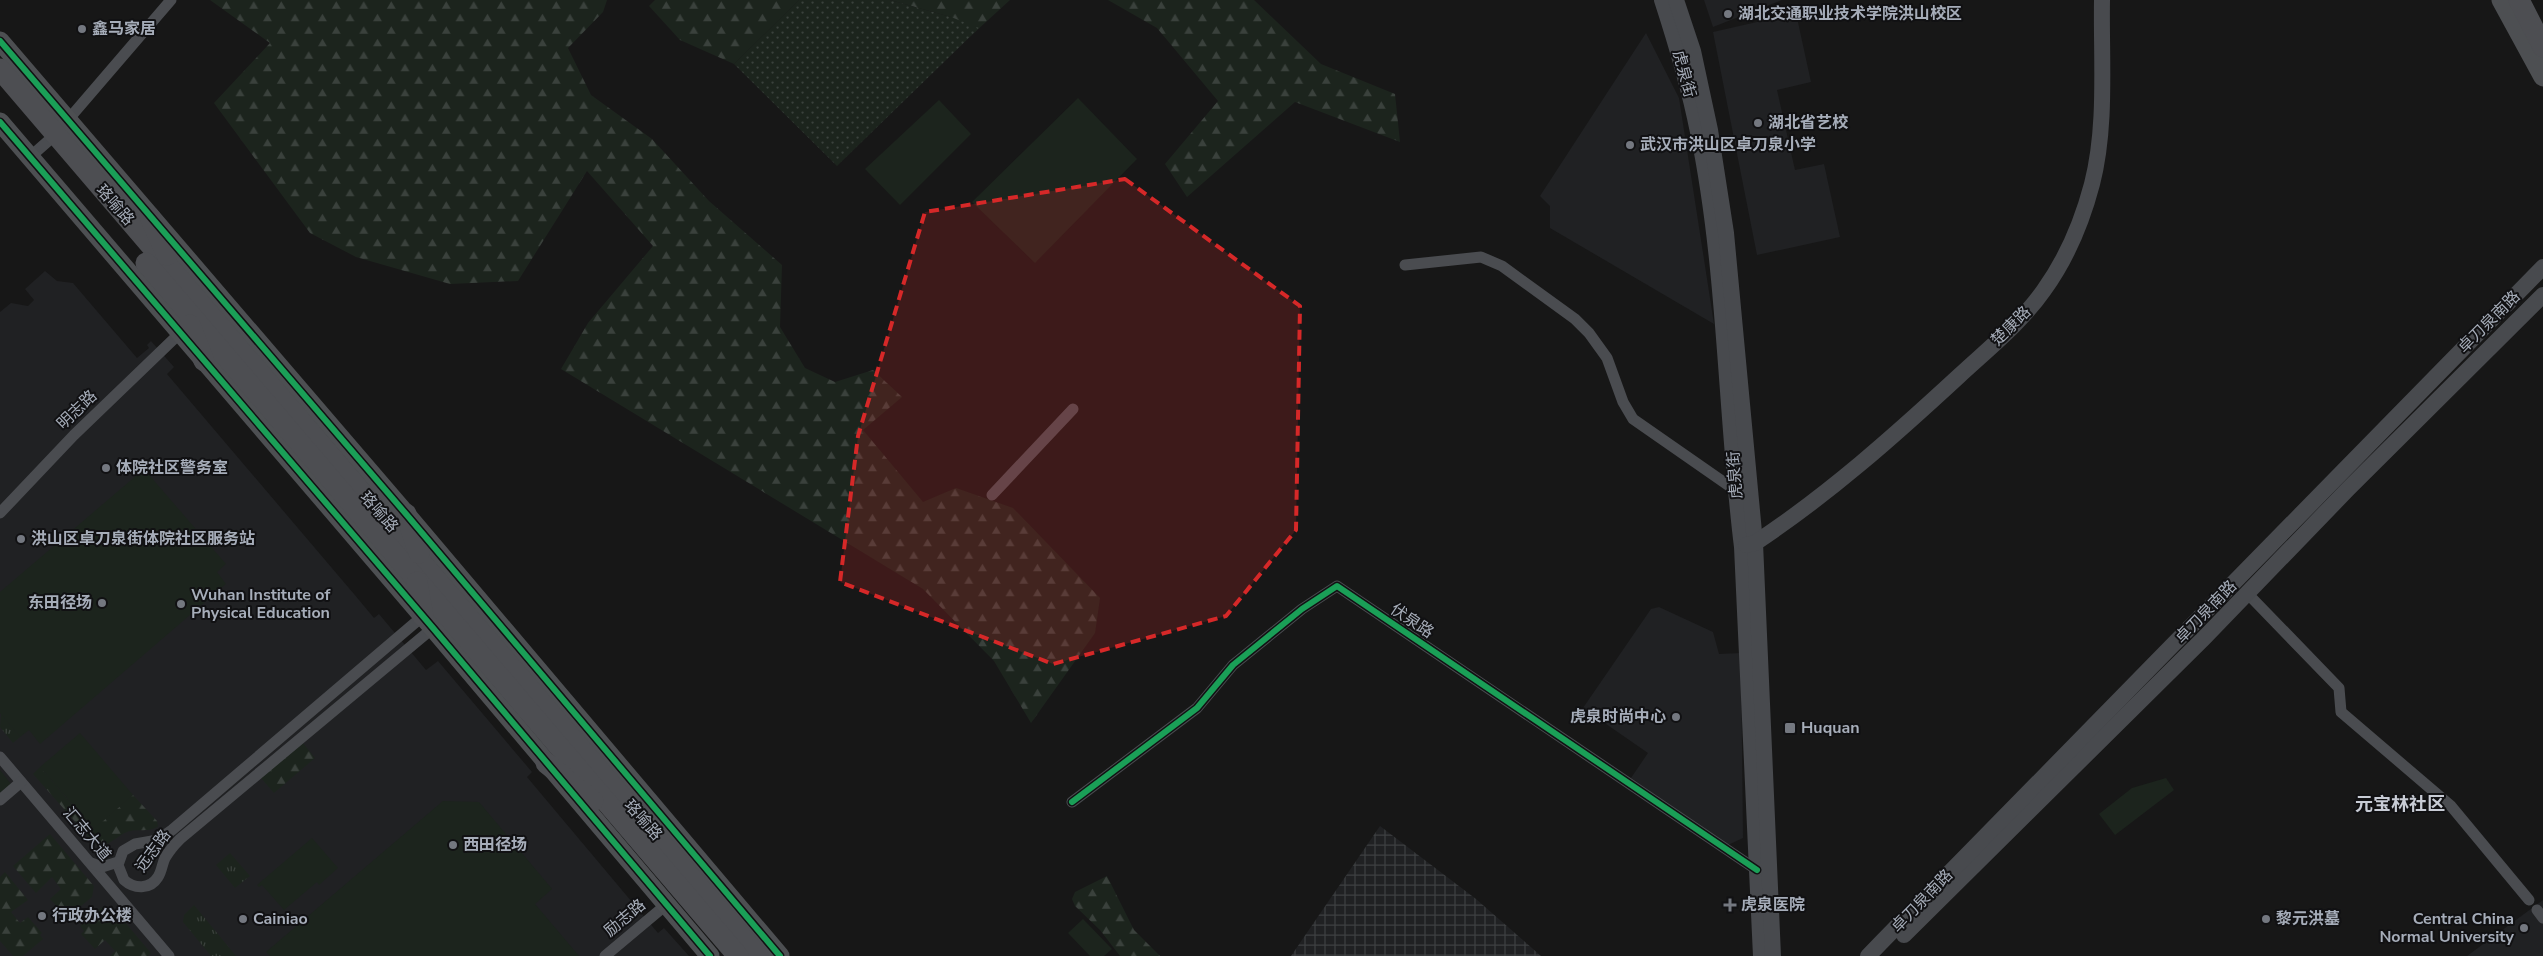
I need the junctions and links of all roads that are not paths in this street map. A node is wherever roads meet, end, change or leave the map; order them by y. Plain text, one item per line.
1 (171, 0) edge
2 (1662, 0) edge
3 (1676, 0) edge
4 (2102, 0) edge
5 (2501, 0) edge
6 (2519, 0) edge
7 (2531, 0) edge
8 (2543, 23) edge
9 (0, 41) edge
10 (2543, 47) edge
11 (0, 69) edge
12 (2543, 77) edge
13 (0, 92) edge
14 (0, 122) edge
15 (50, 139) junction
16 (150, 217) junction
17 (1405, 265) dead end
18 (2543, 267) edge
19 (174, 274) junction
20 (2543, 294) edge
21 (184, 308) junction
22 (180, 332) junction
23 (204, 360) junction
24 (1073, 409) dead end
25 (1735, 490) junction
26 (992, 495) dead end
27 (0, 513) edge
28 (406, 514) junction
29 (1748, 545) junction
30 (420, 574) junction
31 (2247, 594) junction
32 (428, 622) junction
33 (0, 757) edge
34 (546, 763) junction
35 (21, 782) junction
36 (0, 800) edge
37 (1072, 802) dead end
38 (634, 835) junction
39 (88, 860) junction
40 (118, 862) junction
41 (1757, 870) junction
42 (140, 887) junction
43 (2529, 900) dead end
44 (667, 904) junction
45 (137, 918) junction
46 (165, 955) edge
47 (605, 956) edge
48 (710, 956) edge
49 (738, 956) edge
50 (758, 956) edge
51 (780, 956) edge
52 (1761, 956) edge
53 (1773, 956) edge
54 (1868, 956) edge
55 (1883, 956) edge

1 - 15 street
2 - 25 main road, 虎泉街
3 - 29 main road, 虎泉街
4 - 29 main road, 楚康路
5 - 12 main road
6 - 10 highway
7 - 8 highway
9 - 15 main road
11 - 15 highway, 珞喻路
13 - 15 highway, 珞喻路
14 - 15 main road
15 - 16 main road
15 - 19 highway, 珞喻路
15 - 21 highway, 珞喻路
15 - 22 main road
16 - 19 highway
16 - 28 main road
17 - 25 street
18 - 54 main road, 卓刀泉南路
19 - 30 highway, 珞喻路
20 - 31 main road, 卓刀泉南路
21 - 23 highway
21 - 30 highway, 珞喻路
22 - 23 main road
22 - 27 street, 明志路
23 - 32 main road
24 - 26 street
25 - 29 main road, 虎泉街
28 - 30 highway
28 - 51 main road
29 - 41 main road, 虎泉街
29 - 53 main road, 虎泉街
30 - 32 highway
30 - 38 highway, 珞喻路
30 - 50 highway, 珞喻路
31 - 43 street
31 - 55 main road, 卓刀泉南路
32 - 34 main road
32 - 40 street, 远志路
32 - 42 street, 远志路
33 - 35 street, 汇志大道
34 - 38 highway
34 - 44 main road
35 - 36 street
35 - 39 street, 汇志大道
37 - 41 street, 伏泉路
38 - 49 highway, 珞喻路
39 - 40 street
39 - 45 street, 汇志大道
40 - 42 street, 远志路
41 - 52 main road, 虎泉街
42 - 45 street
44 - 47 street, 励志路
44 - 48 main road
45 - 46 street, 汇志大道

